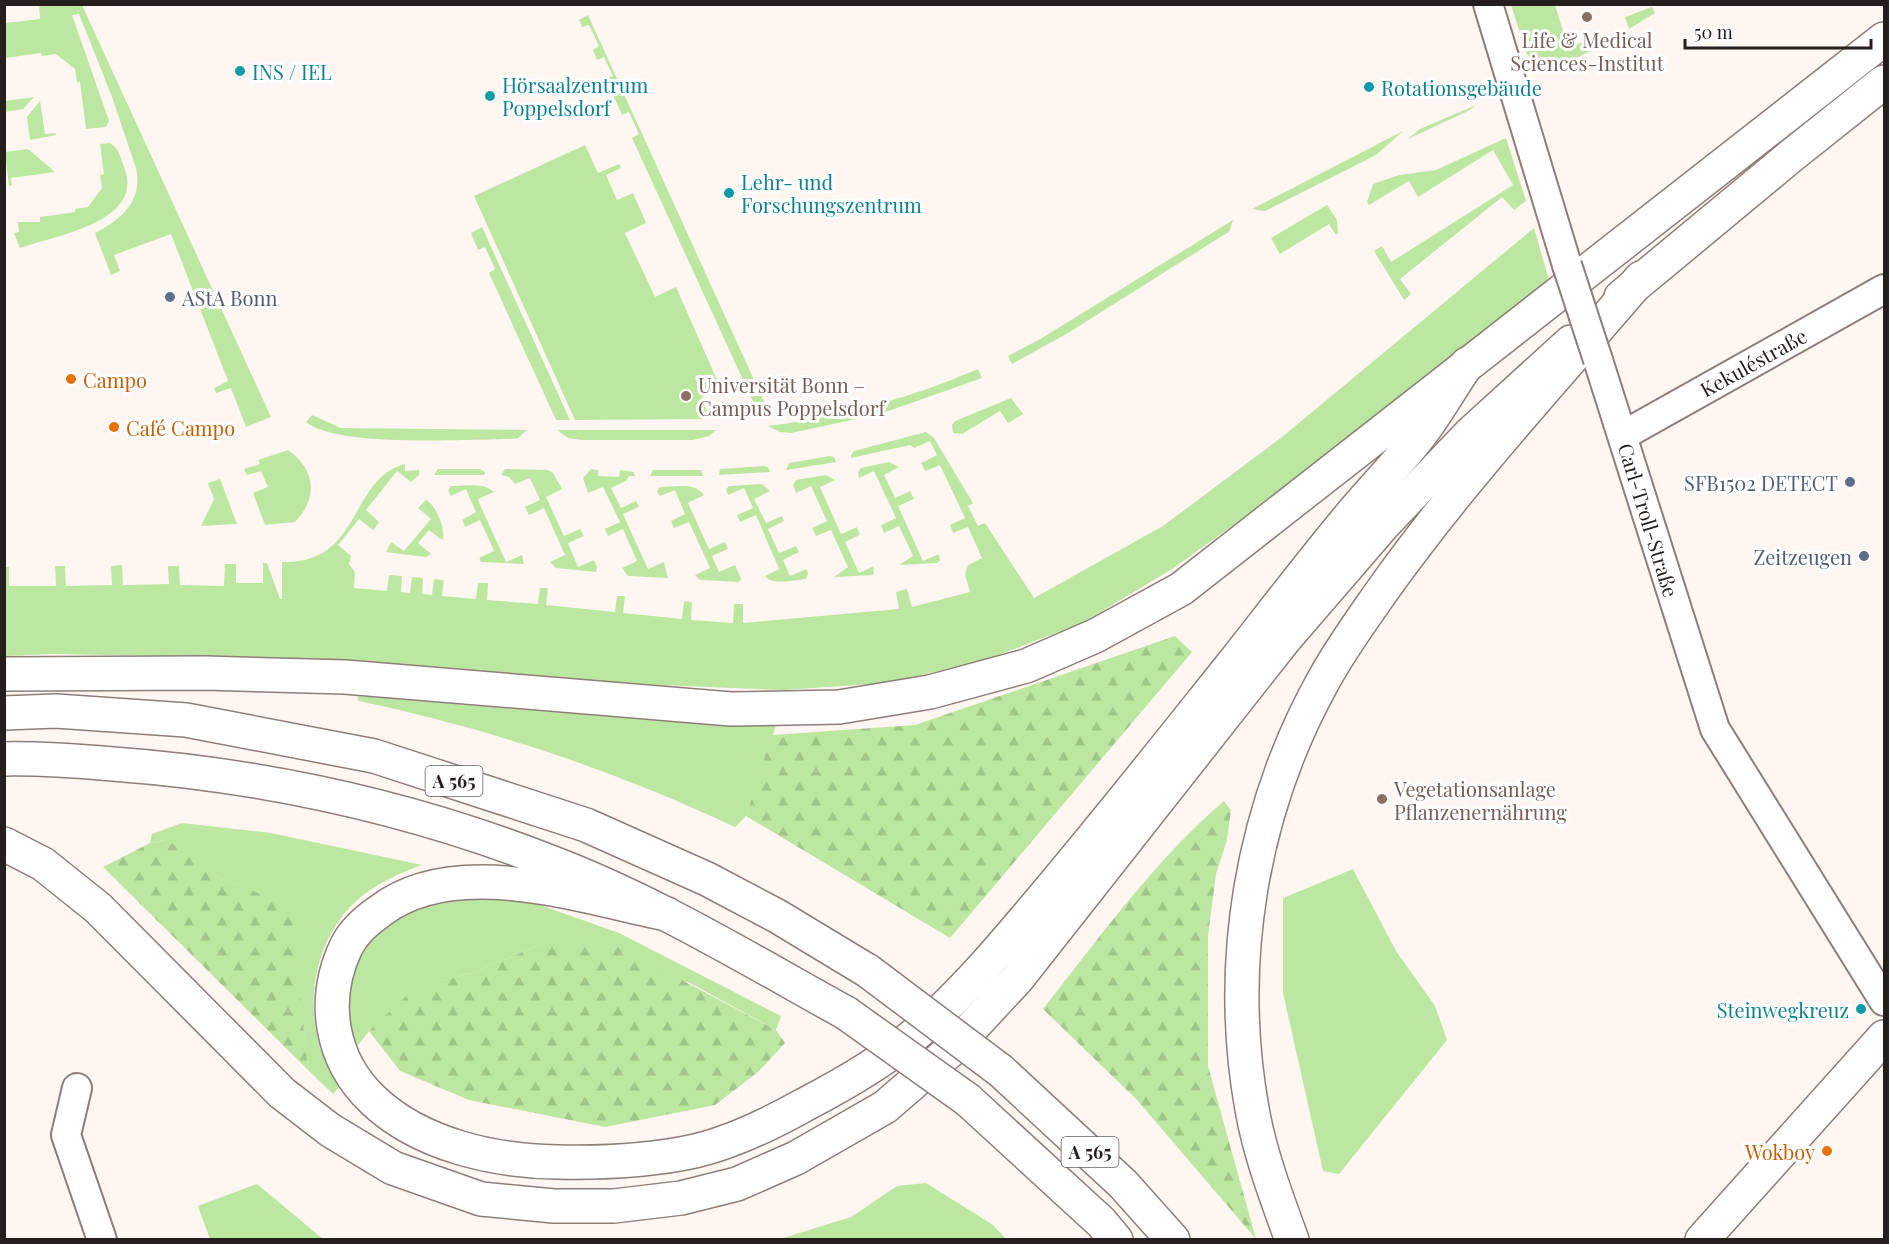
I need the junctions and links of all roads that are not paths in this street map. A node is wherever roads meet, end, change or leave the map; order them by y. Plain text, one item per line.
1 (1488, 4) edge
2 (1884, 39) edge
3 (1884, 82) edge
4 (1641, 278) junction
5 (1884, 288) edge
6 (1467, 364) junction
7 (1622, 436) junction
8 (4, 674) edge
9 (4, 713) edge
10 (4, 759) edge
11 (4, 844) edge
12 (667, 914) junction
13 (1884, 1001) edge
14 (1884, 1037) edge
15 (77, 1088) dead end
16 (102, 1239) edge
17 (1116, 1239) edge
18 (1173, 1239) edge
19 (1292, 1239) edge
20 (1702, 1239) edge

1 - 7 street, Carl-Troll-Straße, bridge
2 - 6 main road
3 - 4 main road
4 - 11 main road
4 - 19 main road
5 - 7 street, Kekuléstraße
6 - 8 main road
6 - 12 main road
7 - 13 street, Carl-Troll-Straße
9 - 18 main road, A 565, bridge
10 - 12 main road, A 565
12 - 17 main road, A 565, bridge
14 - 20 main road
15 - 16 street

